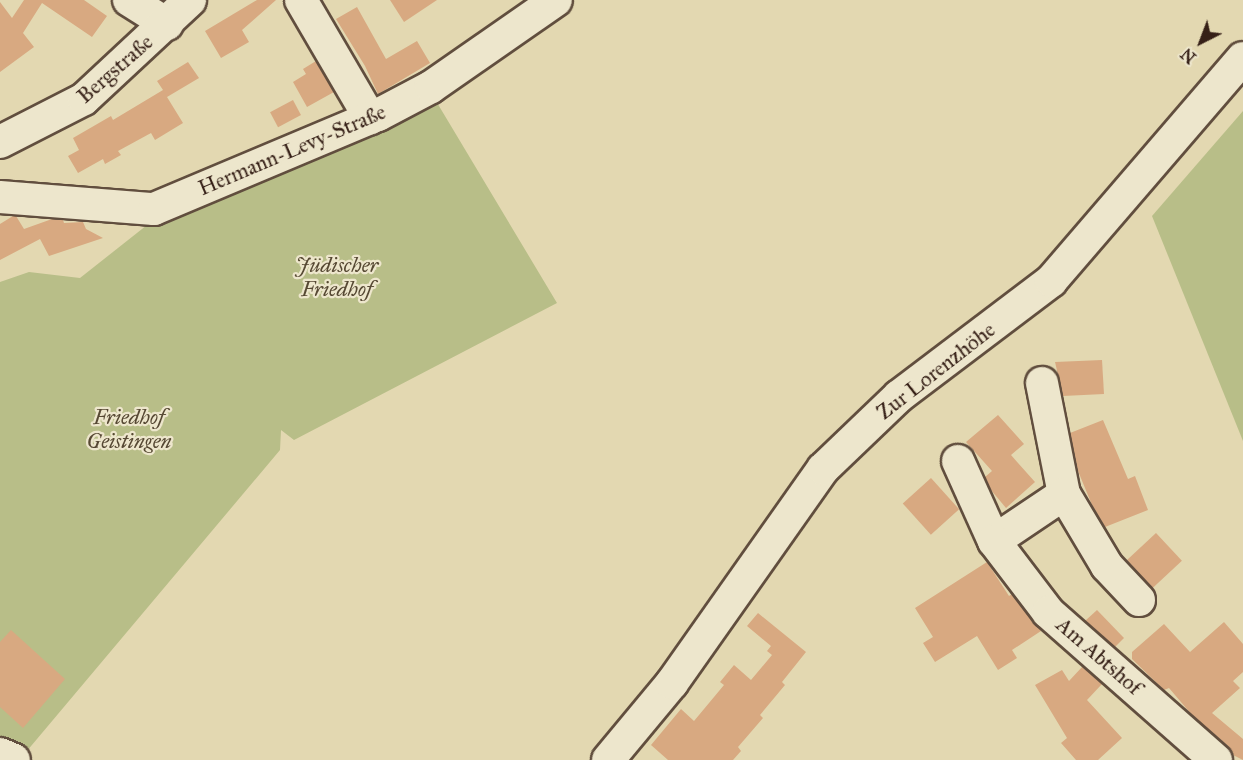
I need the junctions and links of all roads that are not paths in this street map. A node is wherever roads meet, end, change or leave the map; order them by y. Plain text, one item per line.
1 (129, 0) edge
2 (190, 0) edge
3 (301, 0) edge
4 (556, 0) edge
5 (523, 9) edge
6 (167, 24) junction
7 (1243, 58) edge
8 (370, 118) junction
9 (0, 142) edge
10 (0, 197) edge
11 (1042, 383) dead end
12 (958, 461) dead end
13 (1064, 494) junction
14 (994, 541) junction
15 (1139, 600) dead end
16 (0, 754) edge
17 (619, 756) edge
18 (14, 760) edge
19 (1216, 760) edge

1 - 6 street
2 - 6 street, Bergstraße
3 - 8 street
4 - 5 street, Hermann-Levy-Straße
5 - 8 street, Hermann-Levy-Straße
6 - 9 street, Bergstraße
7 - 17 street, Zur Lorenzhöhe
8 - 10 street, Hermann-Levy-Straße
11 - 13 street
12 - 14 street, Am Abtshof
13 - 14 street
13 - 15 street
14 - 19 street, Am Abtshof
16 - 18 street

